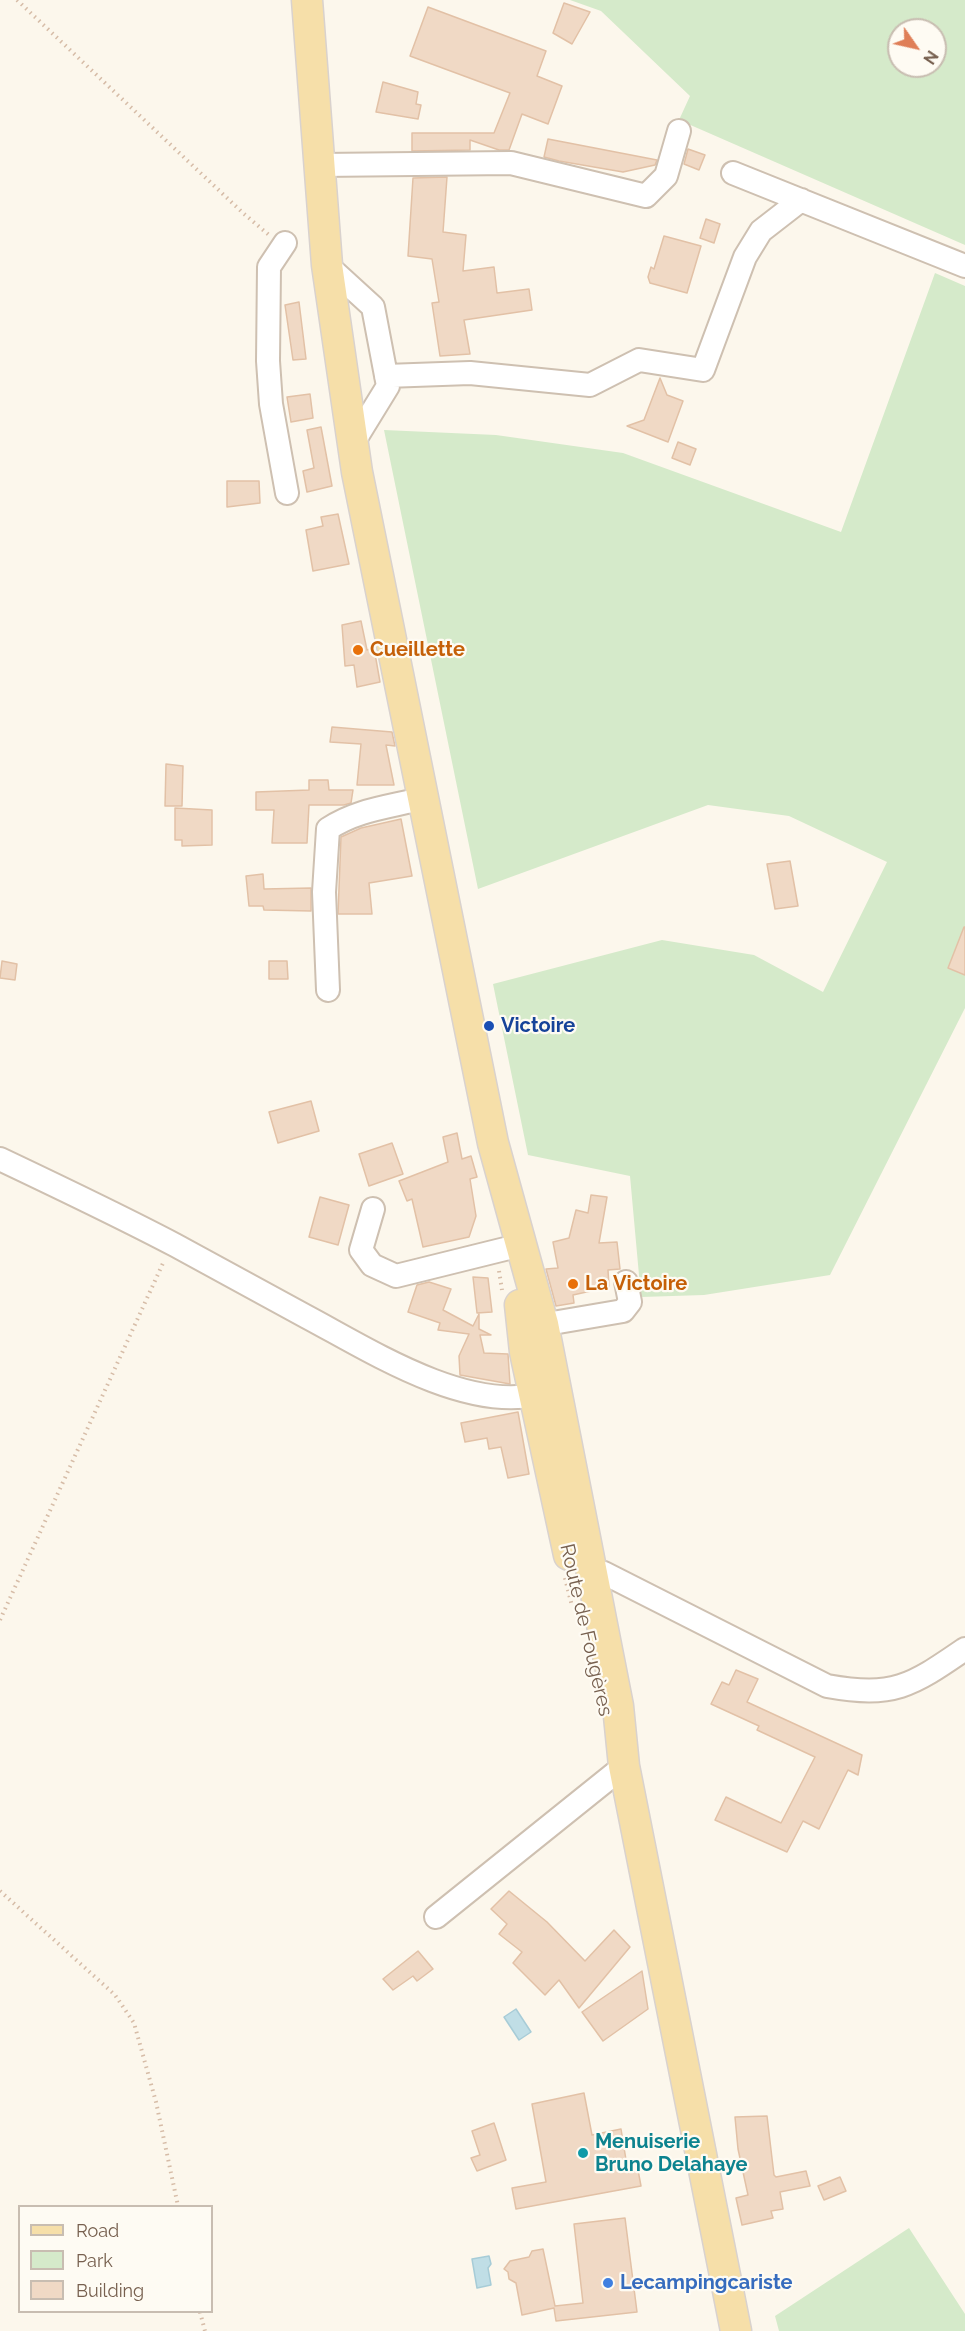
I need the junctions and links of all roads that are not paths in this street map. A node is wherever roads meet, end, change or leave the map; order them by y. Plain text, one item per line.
1 (307, 0) edge
2 (679, 131) dead end
3 (320, 165) junction
4 (733, 173) dead end
5 (801, 200) junction
6 (285, 243) road end
7 (327, 266) junction
8 (965, 267) edge
9 (386, 376) junction
10 (353, 442) junction
11 (287, 493) dead end
12 (424, 798) junction
13 (328, 990) dead end
14 (0, 1159) edge
15 (501, 1172) junction
16 (373, 1209) dead end
17 (509, 1248) junction
18 (626, 1282) dead end
19 (533, 1326) junction
20 (551, 1366) junction
21 (535, 1395) junction
22 (565, 1487) junction
23 (586, 1588) junction
24 (965, 1649) edge
25 (624, 1766) junction
26 (436, 1917) dead end
27 (736, 2331) edge

1 - 3 main road
2 - 3 street
3 - 7 main road
4 - 5 street
5 - 8 street
5 - 9 street
6 - 11 street
7 - 9 street
7 - 10 main road
9 - 10 street
10 - 12 main road
12 - 13 street
12 - 15 main road
14 - 21 street
15 - 17 main road, Route de Fougères
15 - 19 main road
16 - 17 street
17 - 19 main road, Route de Fougères
18 - 19 street
19 - 20 main road
19 - 21 main road, Route de Fougères
20 - 21 main road
20 - 22 main road
21 - 22 main road, Route de Fougères
22 - 23 main road, Route de Fougères
23 - 24 street
23 - 25 main road, Route de Fougères
25 - 26 street
25 - 27 main road, Route de Fougères

